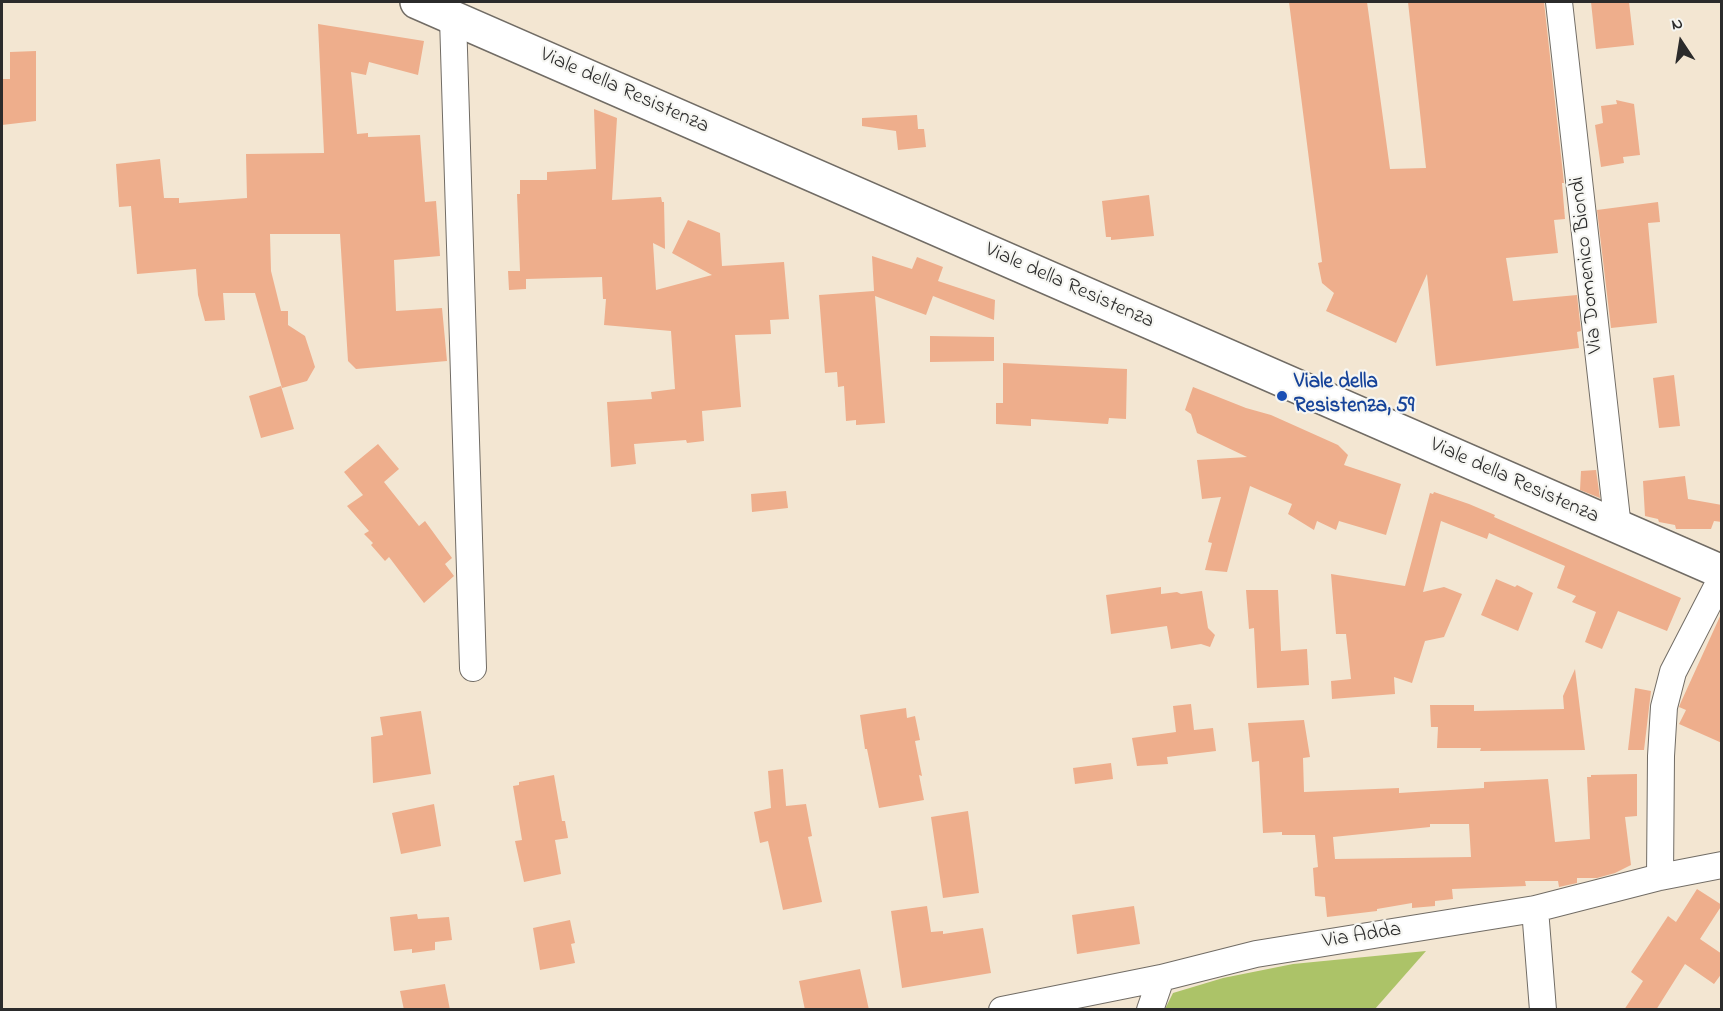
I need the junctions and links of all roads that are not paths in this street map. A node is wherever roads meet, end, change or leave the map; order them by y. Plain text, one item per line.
1 (417, 2) edge
2 (1559, 2) edge
3 (453, 18) junction
4 (1618, 528) junction
5 (1722, 572) edge
6 (1722, 577) edge
7 (473, 668) dead end
8 (1722, 865) edge
9 (1660, 877) junction
10 (1535, 909) junction
11 (1161, 978) junction
12 (1002, 1010) edge
13 (1150, 1010) edge
14 (1543, 1010) edge

1 - 3 main road, Viale della Resistenza
2 - 4 street, Via Domenico Biondi
3 - 4 main road, Viale della Resistenza
3 - 7 street
4 - 5 main road, Viale della Resistenza
6 - 9 street
8 - 9 street, Via Adda
9 - 10 street, Via Adda
10 - 11 street, Via Adda
10 - 14 street
11 - 12 street, Via Adda
11 - 13 street

